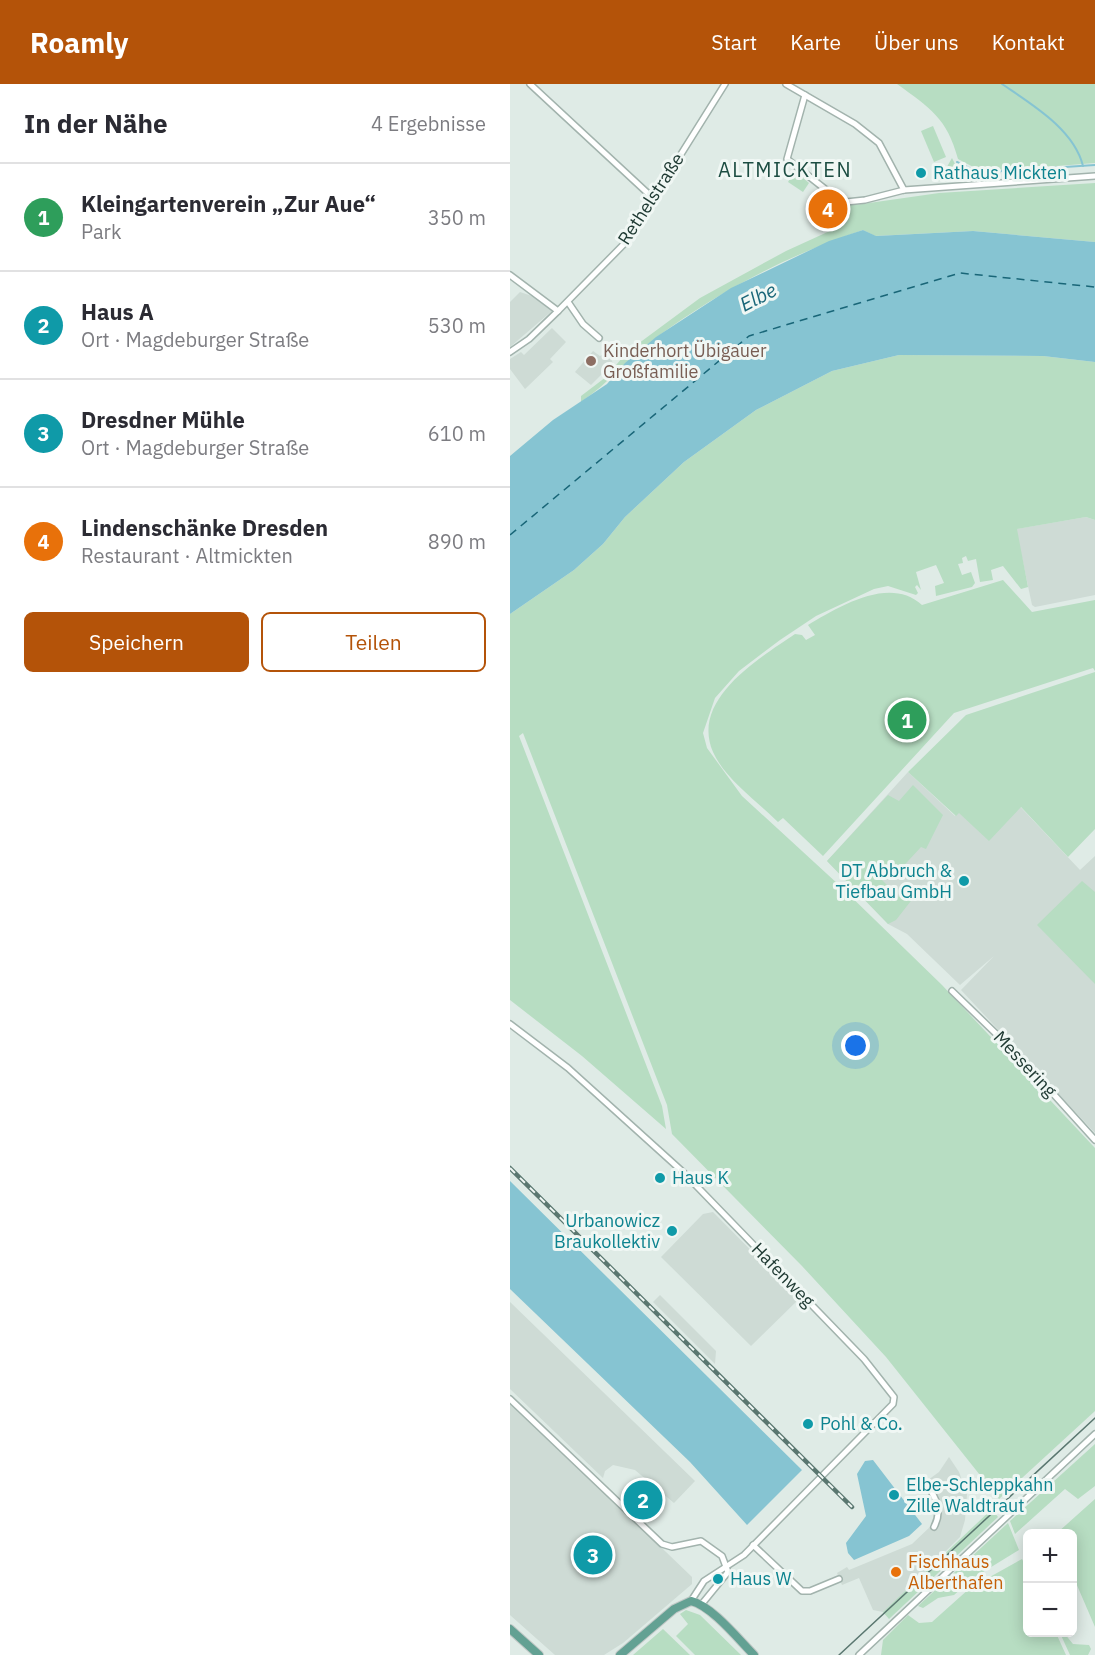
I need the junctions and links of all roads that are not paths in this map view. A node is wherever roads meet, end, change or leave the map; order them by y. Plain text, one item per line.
1 (530, 84) edge
2 (725, 84) edge
3 (786, 84) edge
4 (805, 95) junction
5 (1095, 176) edge
6 (904, 190) junction
7 (654, 199) junction
8 (510, 275) edge
9 (568, 302) junction
10 (558, 311) junction
11 (599, 338) dead end
12 (510, 352) edge
13 (952, 991) dead end
14 (510, 1024) edge
15 (1095, 1140) edge
16 (510, 1399) edge
17 (1095, 1434) edge
18 (926, 1483) dead end
19 (934, 1527) dead end
20 (753, 1545) junction
21 (727, 1564) junction
22 (839, 1579) dead end
23 (691, 1601) junction
24 (701, 1605) junction
25 (510, 1629) edge
26 (539, 1655) edge
27 (620, 1655) edge
28 (754, 1655) edge
29 (859, 1655) edge

1 - 7 street
2 - 7 street, Rethelstraße
3 - 4 street
4 - 6 street
4 - 6 street
5 - 6 street
7 - 9 street, Rethelstraße
8 - 10 street
9 - 10 street, Rethelstraße
9 - 11 street
10 - 12 street, Rethelstraße
13 - 15 street, Messering
14 - 20 street, Hafenweg
16 - 21 street
17 - 29 street
18 - 19 street
20 - 21 street, Hafenweg
20 - 22 street
21 - 23 street, Hafenweg
21 - 24 street
23 - 24 main road
23 - 27 main road
24 - 28 main road
25 - 26 main road

